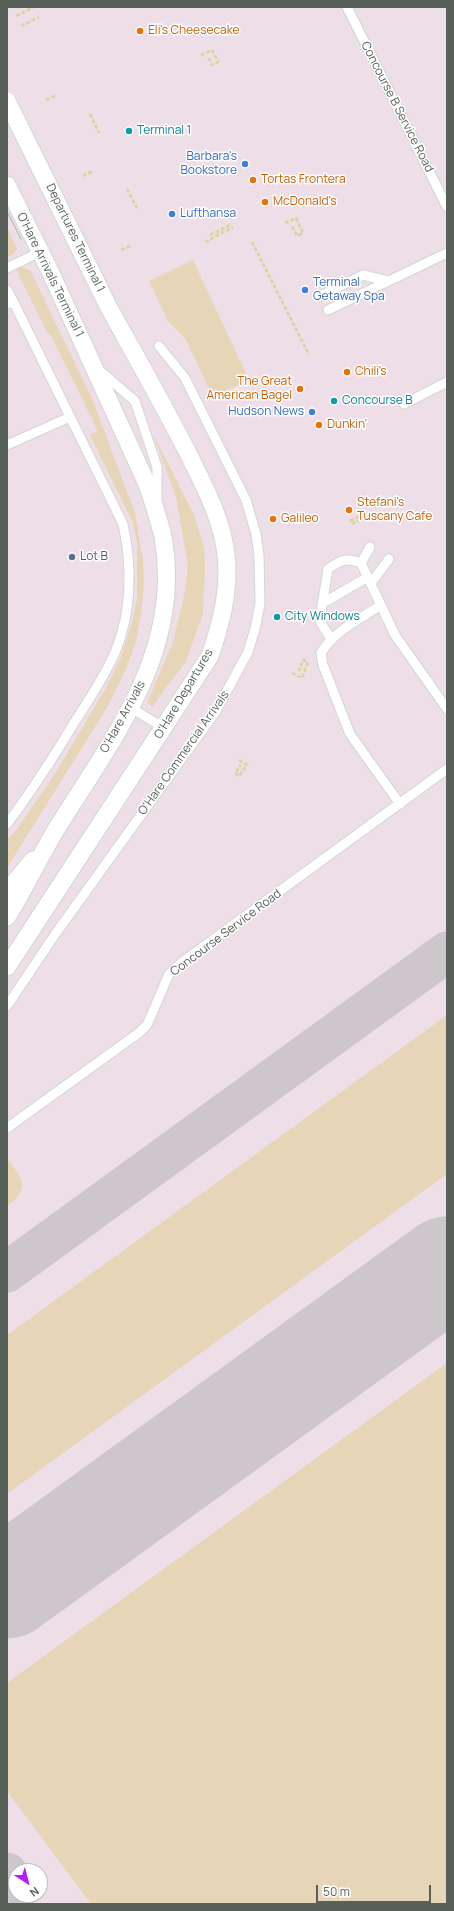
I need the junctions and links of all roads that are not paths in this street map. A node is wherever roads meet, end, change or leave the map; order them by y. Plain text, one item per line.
1 (347, 7) edge
2 (7, 101) edge
3 (7, 185) edge
4 (447, 207) edge
5 (40, 252) junction
6 (447, 253) edge
7 (7, 268) edge
8 (388, 281) junction
9 (7, 290) edge
10 (320, 296) dead end
11 (10, 302) edge
12 (328, 310) dead end
13 (159, 346) dead end
14 (93, 365) junction
15 (144, 373) joint
16 (447, 382) edge
17 (404, 404) dead end
18 (70, 417) junction
19 (7, 445) edge
20 (157, 511) junction
21 (370, 547) dead end
22 (389, 559) dead end
23 (361, 563) junction
24 (370, 580) junction
25 (323, 603) junction
26 (381, 606) junction
27 (331, 639) junction
28 (131, 708) junction
29 (447, 709) edge
30 (164, 728) junction
31 (447, 769) edge
32 (400, 804) junction
33 (7, 824) edge
34 (44, 848) junction
35 (7, 891) edge
36 (7, 917) edge
37 (7, 967) edge
38 (7, 1006) edge
39 (7, 1128) edge

1 - 4 lane, Concourse B Service Road
2 - 15 street, Departures Terminal 1, bridge
3 - 5 street, O'Hare Arrivals Terminal 1
5 - 7 lane
5 - 14 street, O'Hare Arrivals Terminal 1
6 - 8 lane
8 - 10 lane
8 - 12 lane
9 - 11 lane
11 - 18 lane
13 - 38 lane, O'Hare Commercial Arrivals
14 - 20 street, O'Hare Arrivals
14 - 20 lane
15 - 30 street, O'Hare Departures
16 - 17 lane
18 - 19 lane
18 - 33 lane
20 - 28 street, O'Hare Arrivals
21 - 23 lane
22 - 24 lane
23 - 24 lane
23 - 25 lane
24 - 25 lane
24 - 26 lane
25 - 27 lane
26 - 27 lane
26 - 29 lane
27 - 32 lane
28 - 30 lane
28 - 34 street, O'Hare Arrivals
30 - 37 street, O'Hare Departures
31 - 32 lane, Concourse Service Road
32 - 39 lane, Concourse Service Road
34 - 35 street
34 - 36 street, O'Hare Arrivals

